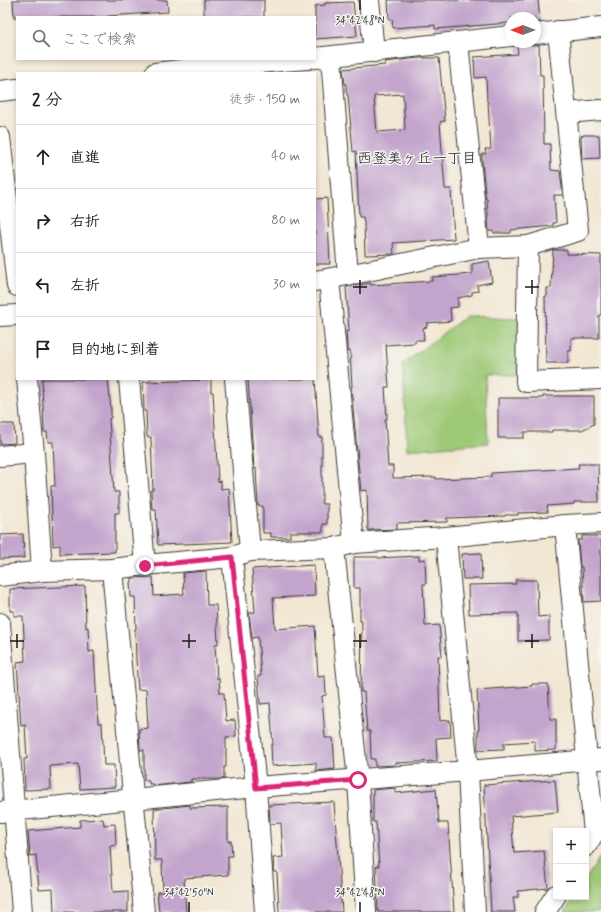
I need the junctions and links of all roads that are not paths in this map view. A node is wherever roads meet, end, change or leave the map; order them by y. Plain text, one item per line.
1 (369, 0) edge
2 (601, 27) edge
3 (558, 31) junction
4 (541, 33) edge
5 (505, 37) edge
6 (458, 42) junction
7 (374, 52) junction
8 (323, 58) edge
9 (298, 60) edge
10 (206, 70) edge
11 (172, 72) edge
12 (16, 89) edge
13 (0, 91) edge
14 (601, 110) edge
15 (567, 113) junction
16 (0, 137) edge
17 (12, 211) edge
18 (528, 246) junction
19 (479, 248) junction
20 (16, 271) edge
21 (348, 275) junction
22 (322, 280) edge
23 (16, 315) edge
24 (0, 316) edge
25 (601, 379) edge
26 (27, 380) edge
27 (129, 380) edge
28 (235, 380) edge
29 (34, 453) junction
30 (0, 456) edge
31 (601, 523) edge
32 (565, 525) junction
33 (446, 537) junction
34 (354, 543) junction
35 (334, 548) junction
36 (241, 554) junction
37 (145, 566) junction
38 (112, 569) junction
39 (42, 571) junction
40 (0, 576) edge
41 (0, 623) edge
42 (595, 760) edge
43 (468, 771) junction
44 (358, 780) junction
45 (256, 788) junction
46 (134, 800) junction
47 (7, 811) edge
48 (594, 838) edge
49 (553, 900) edge
50 (22, 912) edge
51 (144, 912) edge
52 (265, 912) edge
53 (366, 912) edge
54 (475, 912) edge
55 (545, 912) edge

1 - 7 street
2 - 3 street
3 - 4 street
3 - 15 street
5 - 6 street
6 - 7 street
6 - 19 street
7 - 8 street
8 - 21 street
9 - 10 street
10 - 11 street
12 - 13 street
14 - 15 street
15 - 18 street
16 - 17 street
17 - 20 street
18 - 19 street
18 - 25 street
19 - 21 street
21 - 22 street
22 - 34 street
23 - 24 street
26 - 29 street
27 - 37 street
28 - 36 street
29 - 30 street
29 - 39 street
31 - 32 street
32 - 33 street
32 - 42 street
33 - 34 street
33 - 43 street
34 - 35 street
35 - 36 street
35 - 44 street
36 - 37 street
36 - 45 street
37 - 38 street
38 - 39 street
38 - 46 street
39 - 40 street
41 - 47 street
42 - 43 street
42 - 48 street
43 - 44 street
43 - 54 street
44 - 45 street
44 - 53 street
45 - 46 street
45 - 52 street
46 - 47 street
46 - 51 street
47 - 50 street
49 - 55 street

